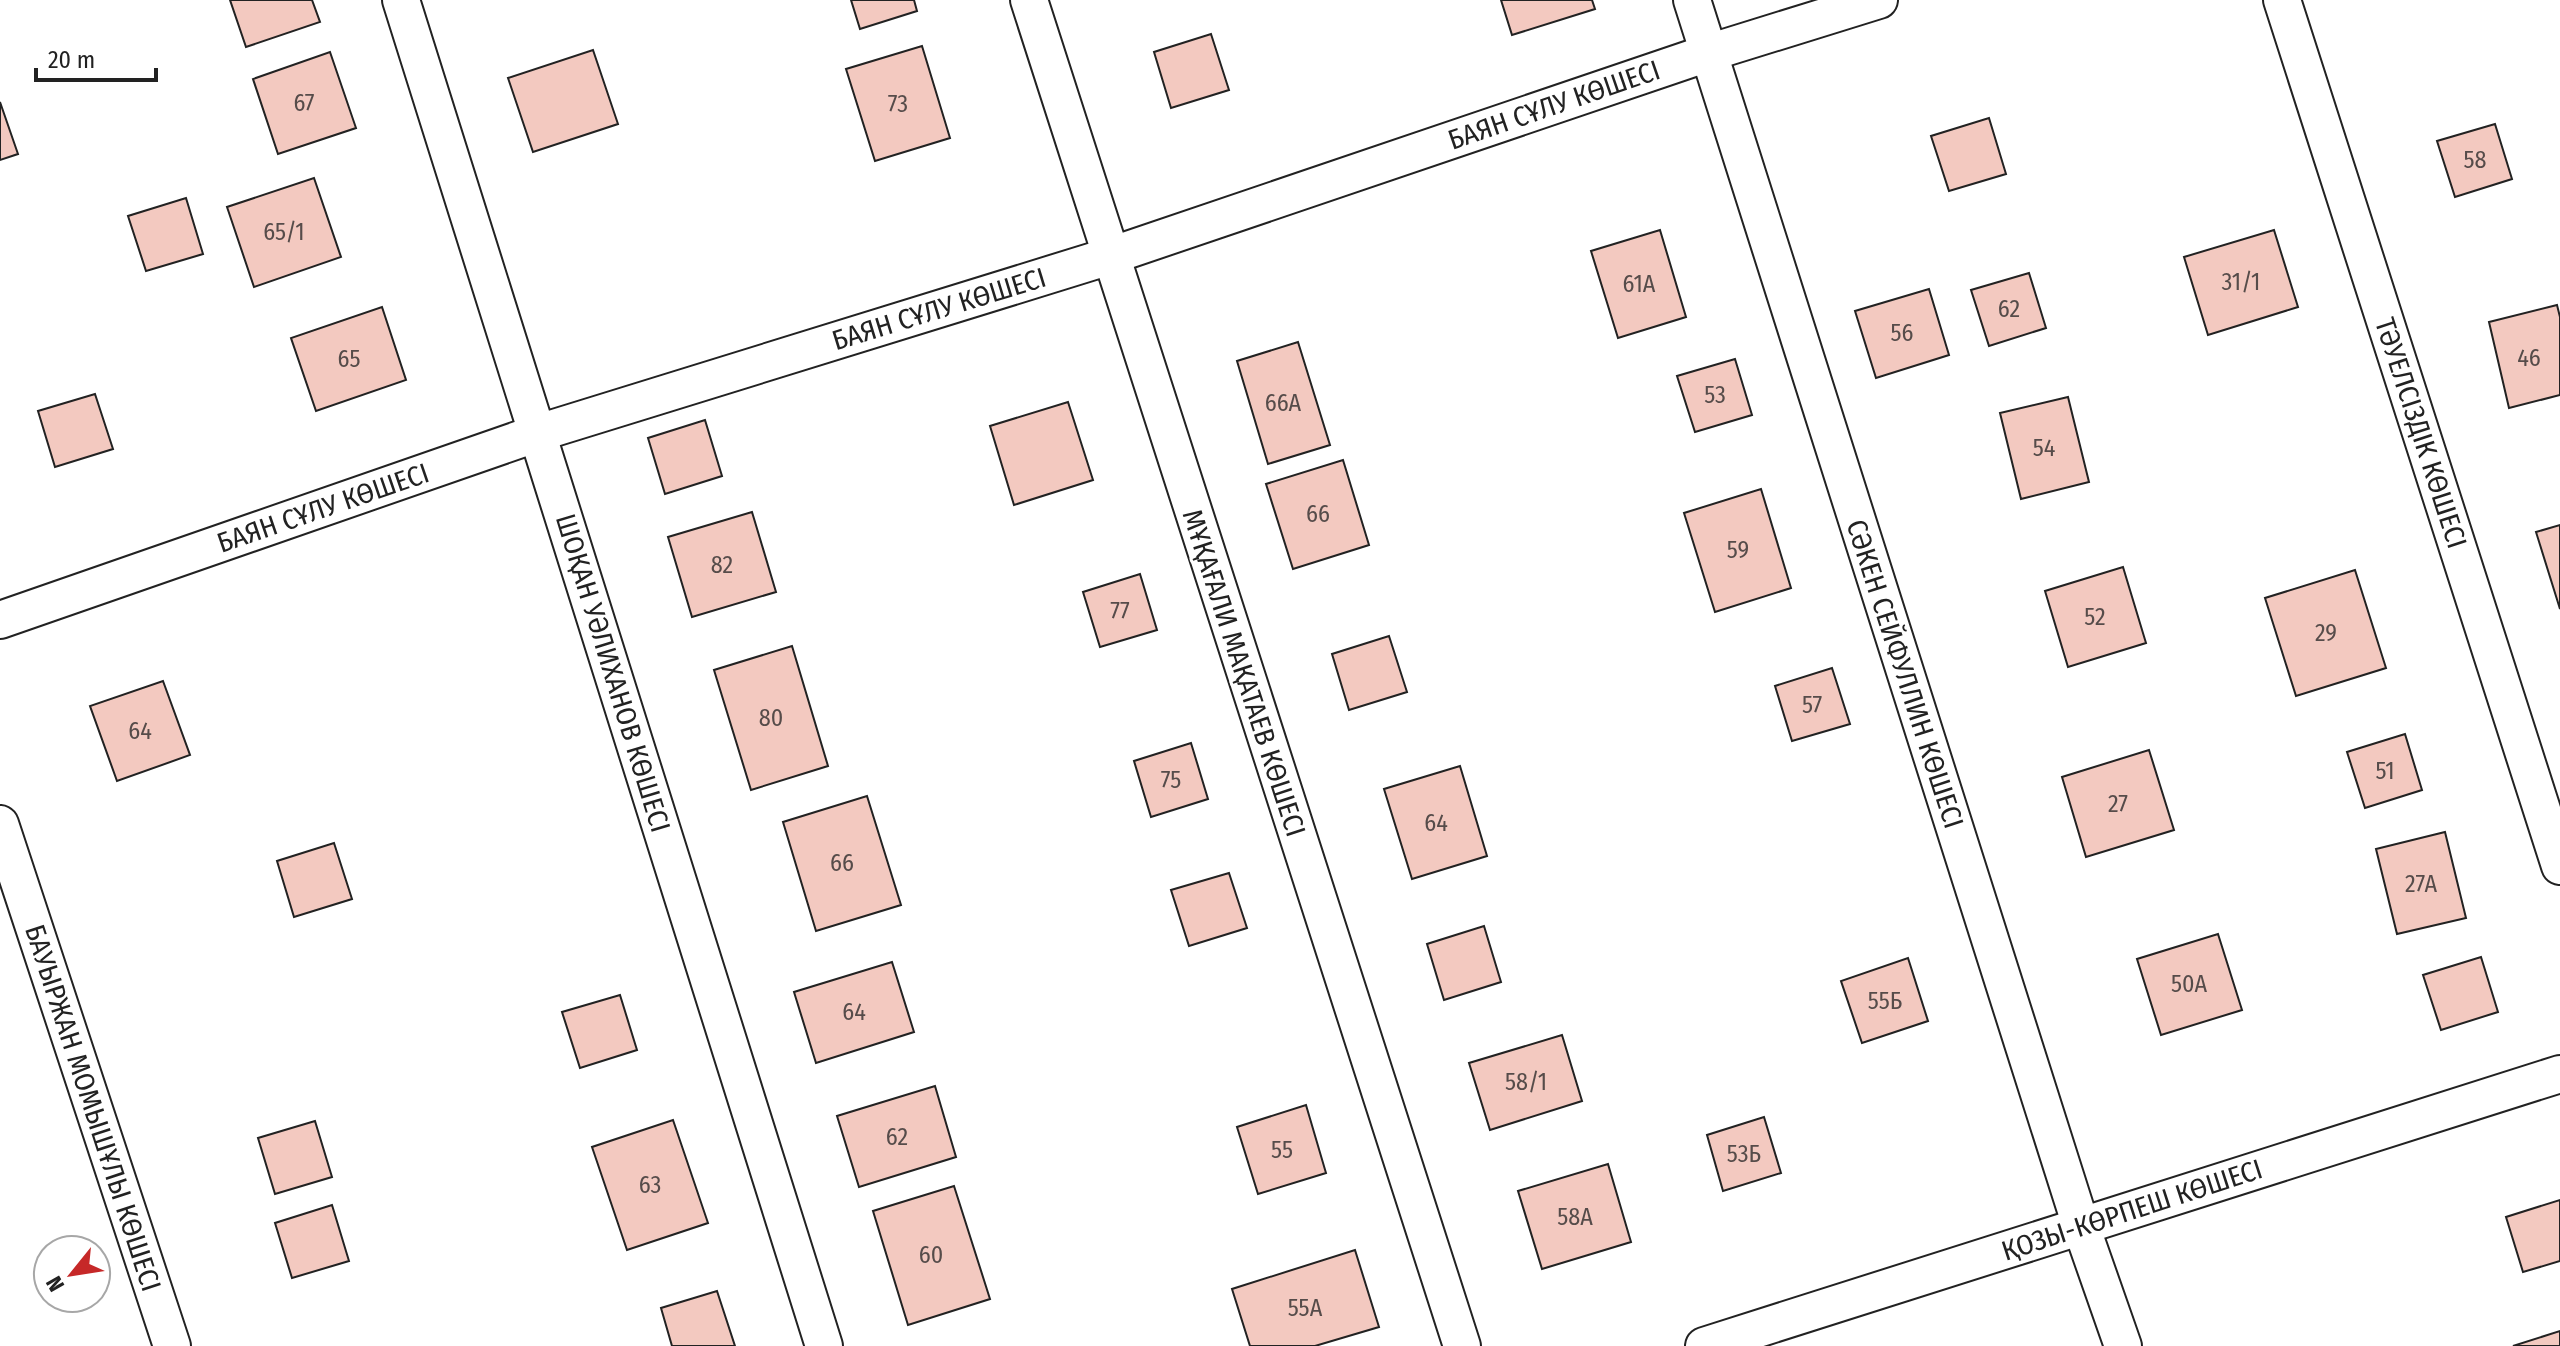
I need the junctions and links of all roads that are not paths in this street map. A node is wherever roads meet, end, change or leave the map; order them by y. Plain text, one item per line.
1 (401, 0) edge
2 (1029, 0) edge
3 (1692, 0) edge
4 (1879, 0) edge
5 (2282, 0) edge
6 (1708, 53) junction
7 (1110, 256) junction
8 (538, 433) junction
9 (0, 620) edge
10 (0, 824) edge
11 (2560, 866) edge
12 (2560, 1074) edge
13 (2081, 1226) junction
14 (172, 1346) edge
15 (824, 1346) edge
16 (1462, 1346) edge
17 (1704, 1346) edge
18 (2123, 1346) edge

1 - 8 street, ШОҚАН УӘЛИХАНОВ КӨШЕСІ
2 - 7 street, МҰҚАҒАЛИ МАҚАТАЕВ КӨШЕСІ
3 - 6 street, СӘКЕН СЕЙФУЛЛИН КӨШЕСІ
4 - 6 street, БАЯН СҰЛУ КӨШЕСІ
5 - 11 street, ТӘУЕЛСІЗДІК КӨШЕСІ
6 - 7 street, БАЯН СҰЛУ КӨШЕСІ
6 - 13 street, СӘКЕН СЕЙФУЛЛИН КӨШЕСІ
7 - 8 street, БАЯН СҰЛУ КӨШЕСІ
7 - 16 street, МҰҚАҒАЛИ МАҚАТАЕВ КӨШЕСІ
8 - 9 street, БАЯН СҰЛУ КӨШЕСІ
8 - 15 street, ШОҚАН УӘЛИХАНОВ КӨШЕСІ
10 - 14 street, БАУЫРЖАН МОМЫШҰЛЫ КӨШЕСІ
12 - 13 street, ҚОЗЫ-КӨРПЕШ КӨШЕСІ
13 - 17 street, ҚОЗЫ-КӨРПЕШ КӨШЕСІ
13 - 18 street, СӘКЕН СЕЙФУЛЛИН КӨШЕСІ

